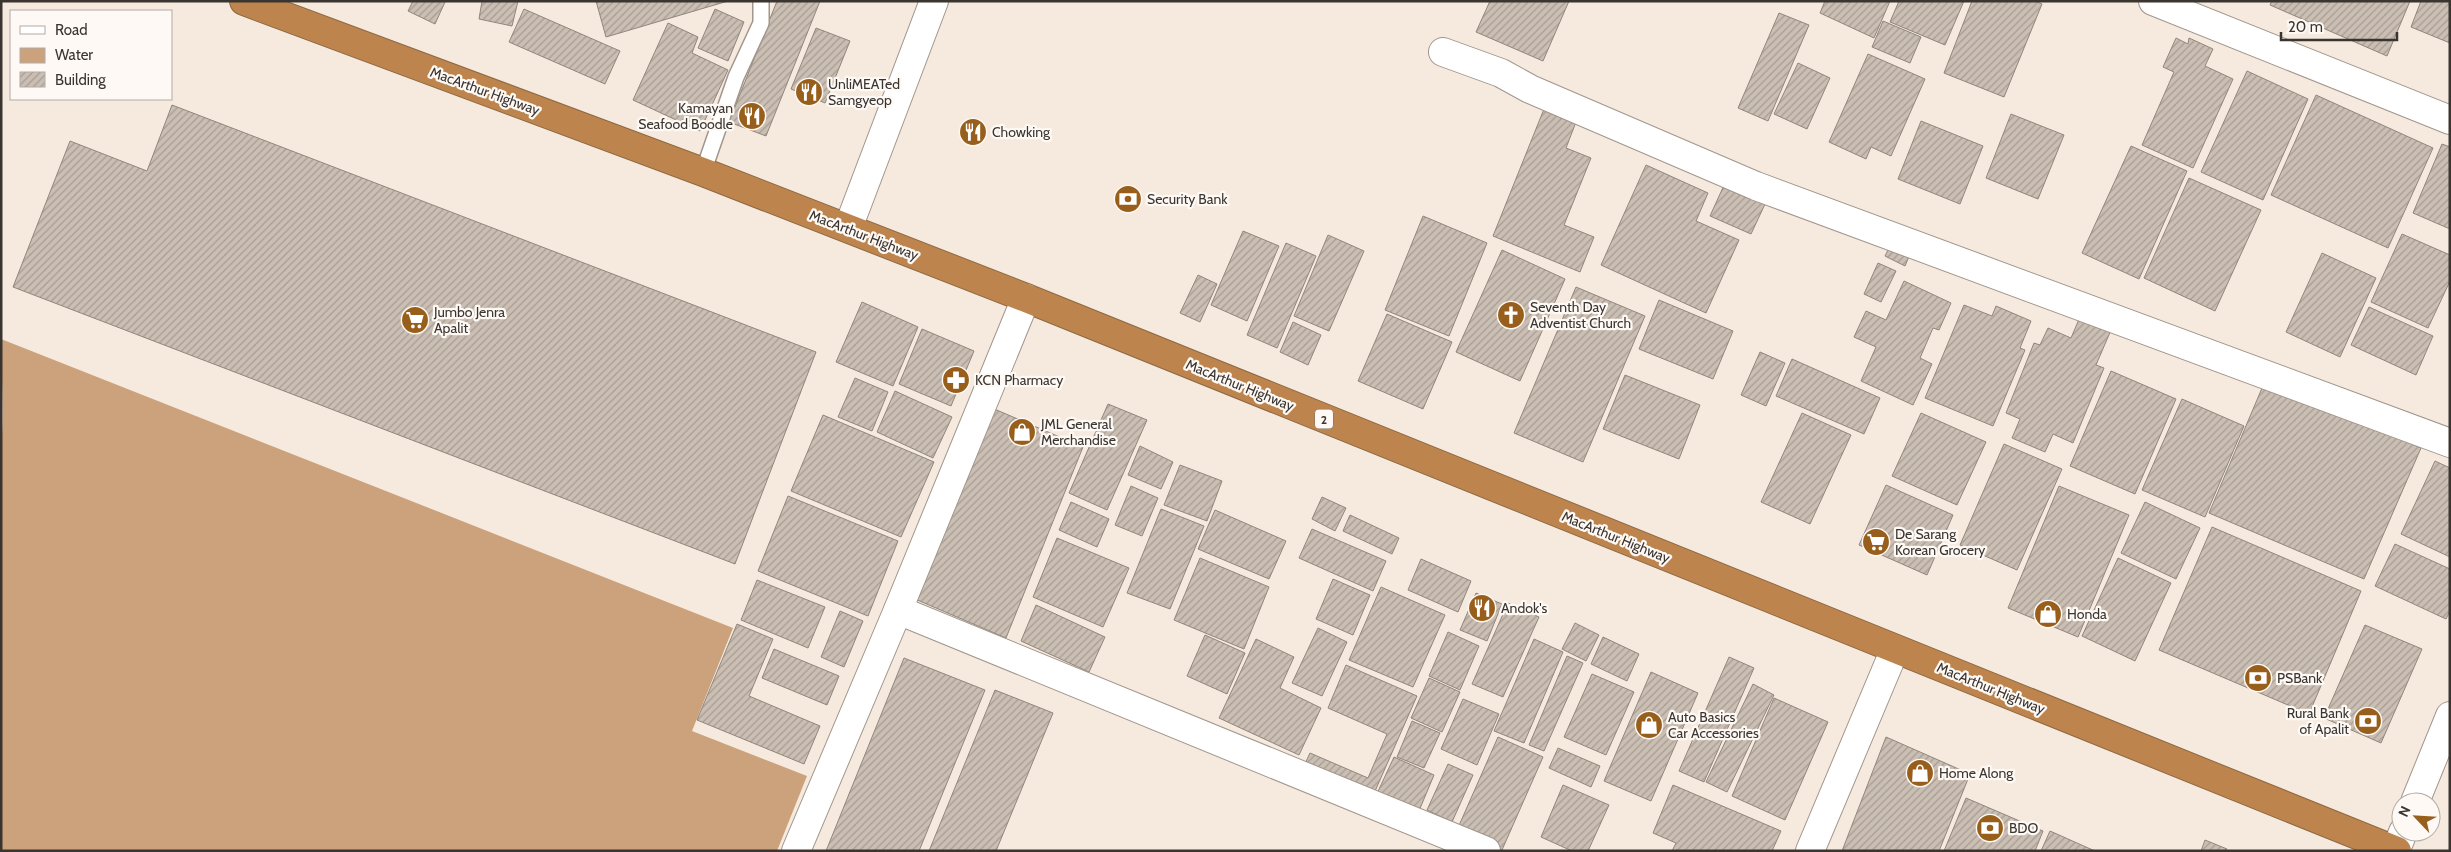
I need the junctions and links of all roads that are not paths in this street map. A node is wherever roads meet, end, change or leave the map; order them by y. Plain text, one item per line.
1 (244, 1) edge
2 (761, 1) edge
3 (934, 1) edge
4 (2153, 1) edge
5 (1443, 52) dead end
6 (2450, 120) edge
7 (703, 172) junction
8 (848, 228) junction
9 (1026, 298) junction
10 (2450, 443) edge
11 (898, 610) junction
12 (1895, 649) junction
13 (2450, 716) edge
14 (2419, 792) edge
15 (2399, 844) edge
16 (796, 851) edge
17 (1486, 851) edge
18 (1810, 851) edge

1 - 7 highway, MacArthur Highway / 2
2 - 7 lane
3 - 8 street
4 - 6 street
5 - 10 street
7 - 8 highway, MacArthur Highway / 2
8 - 9 highway, MacArthur Highway / 2
9 - 11 street
9 - 12 highway, MacArthur Highway / 2
11 - 16 street
11 - 17 street
12 - 15 highway, MacArthur Highway / 2
12 - 18 street
13 - 14 street

